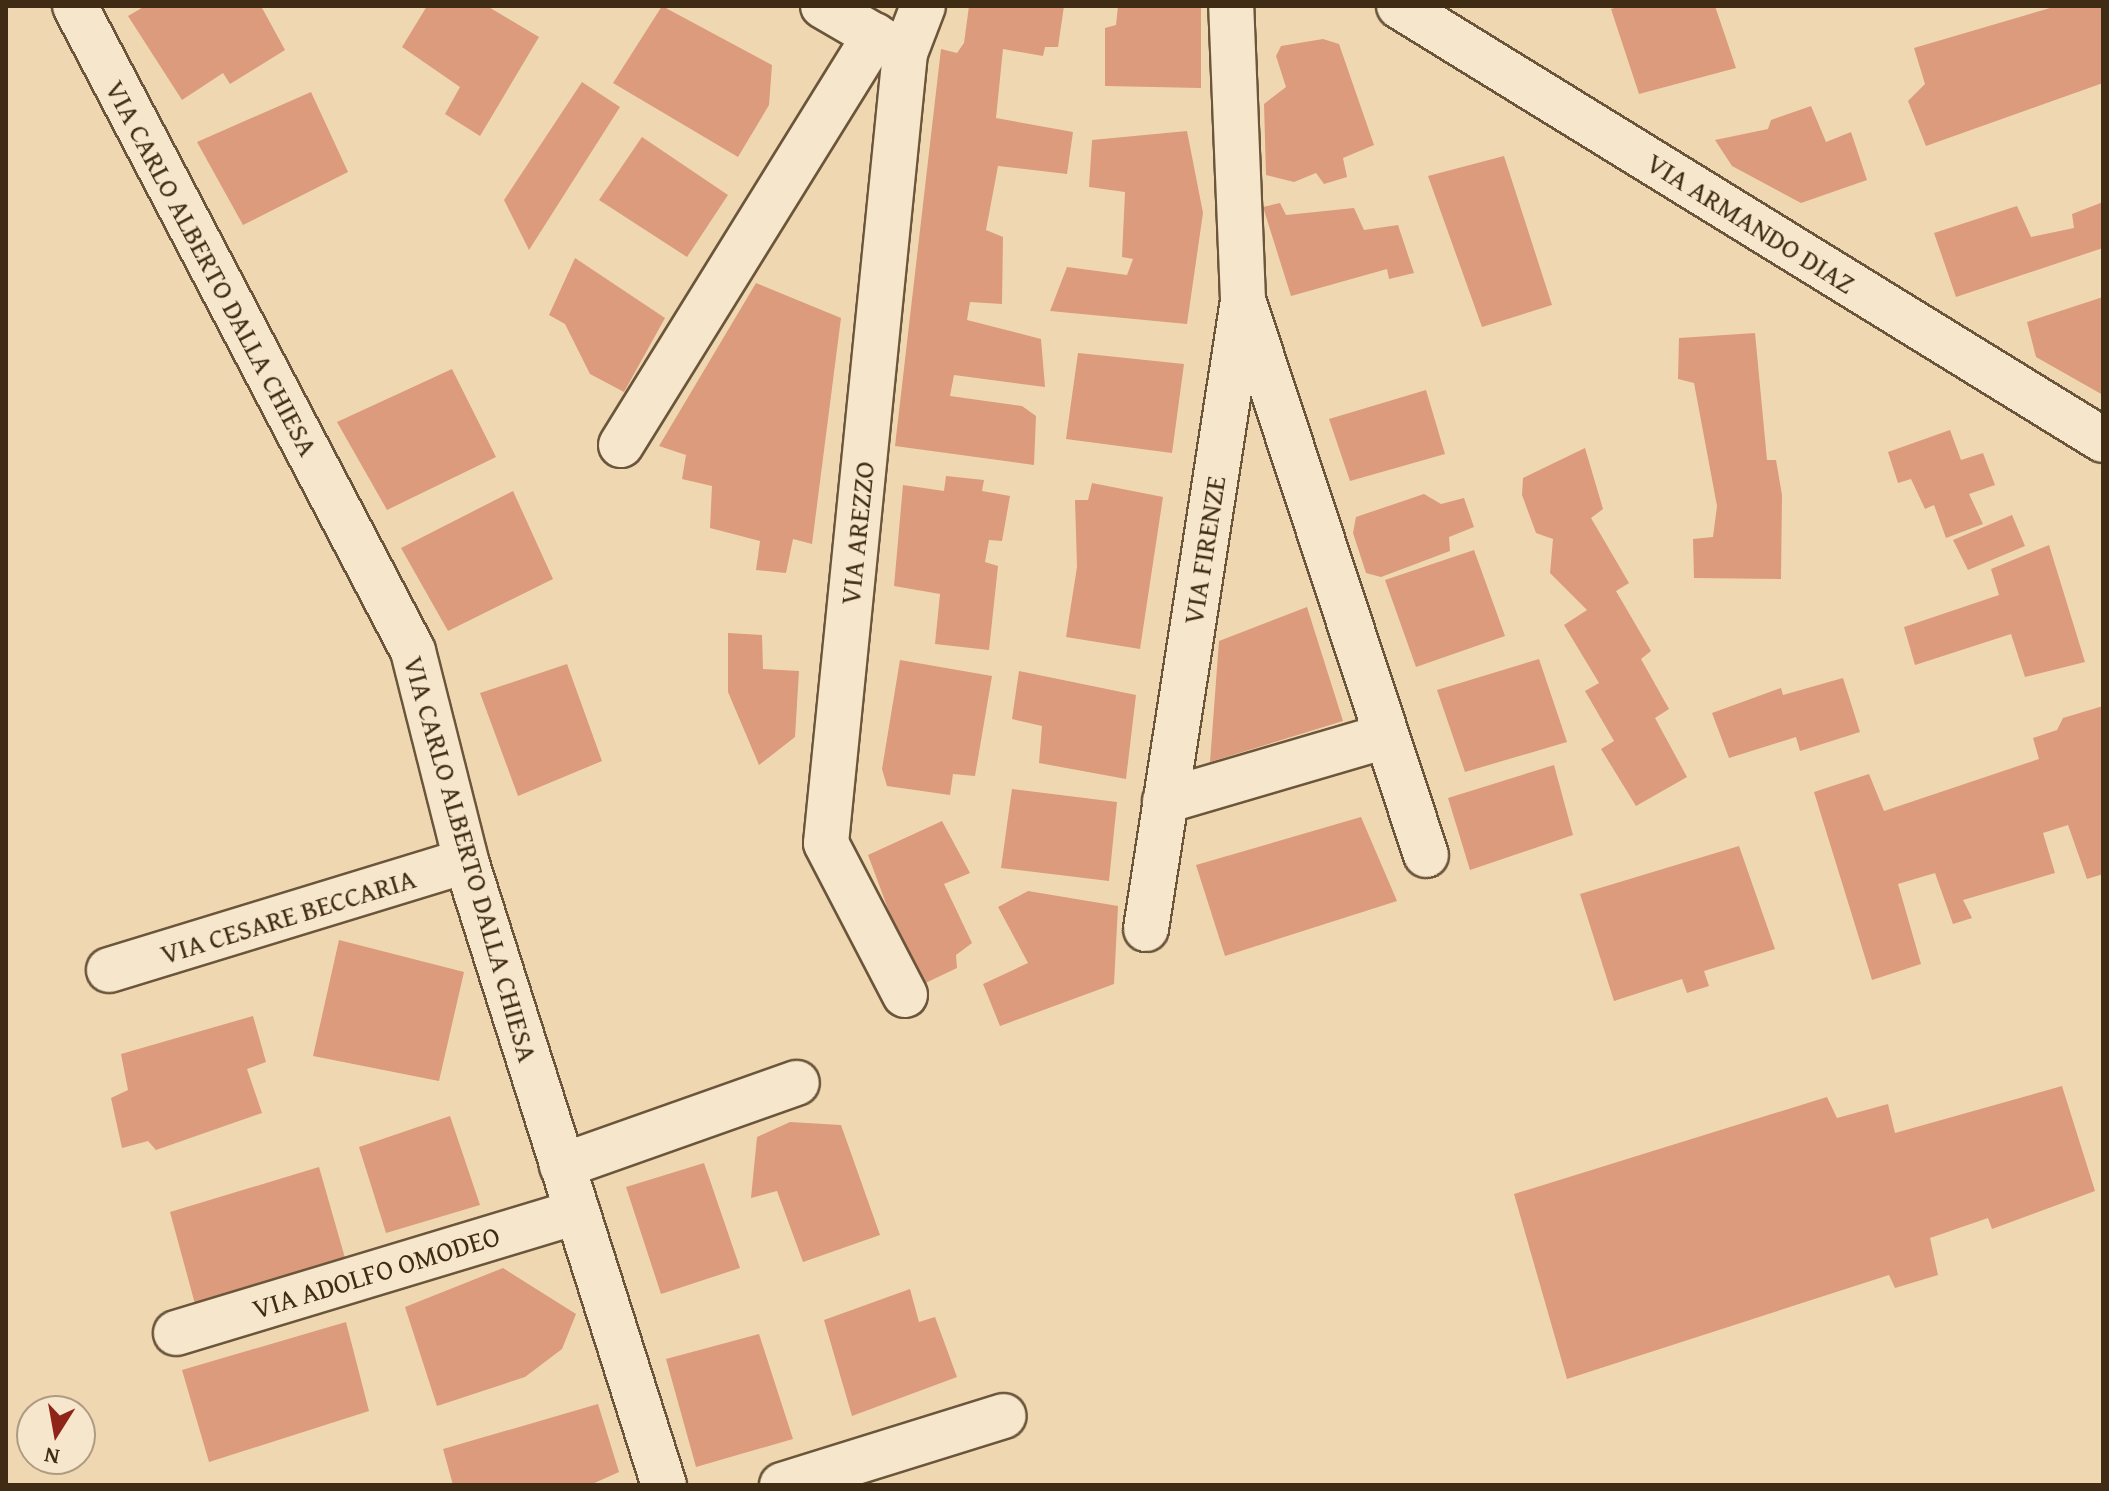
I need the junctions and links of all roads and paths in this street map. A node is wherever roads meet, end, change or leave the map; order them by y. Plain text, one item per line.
1 (75, 6) edge
2 (823, 6) edge
3 (923, 6) edge
4 (1231, 6) edge
5 (1399, 6) edge
6 (890, 44) junction
7 (1243, 300) junction
8 (2103, 440) edge
9 (621, 445) dead end
10 (1386, 736) junction
11 (1165, 801) junction
12 (1426, 855) dead end
13 (466, 861) junction
14 (1146, 929) dead end
15 (109, 970) dead end
16 (905, 995) dead end
17 (797, 1083) dead end
18 (562, 1166) junction
19 (577, 1212) junction
20 (176, 1333) dead end
21 (1003, 1416) dead end
22 (664, 1485) edge
23 (782, 1485) edge

1 - 13 street, VIA CARLO ALBERTO DALLA CHIESA
2 - 6 street
3 - 6 street, VIA AREZZO
4 - 7 street, VIA FIRENZE
5 - 8 street, VIA ARMANDO DIAZ
6 - 9 street, VIA AREZZO
6 - 16 street, VIA AREZZO
7 - 10 street, VIA FIRENZE
7 - 11 street, VIA FIRENZE
10 - 11 street
10 - 12 street, VIA FIRENZE
11 - 14 street, VIA FIRENZE
13 - 15 street, VIA CESARE BECCARIA
13 - 18 street, VIA CARLO ALBERTO DALLA CHIESA
17 - 18 street
18 - 19 street, VIA CARLO ALBERTO DALLA CHIESA
19 - 20 street, VIA ADOLFO OMODEO
19 - 22 street, VIA CARLO ALBERTO DALLA CHIESA
21 - 23 street

